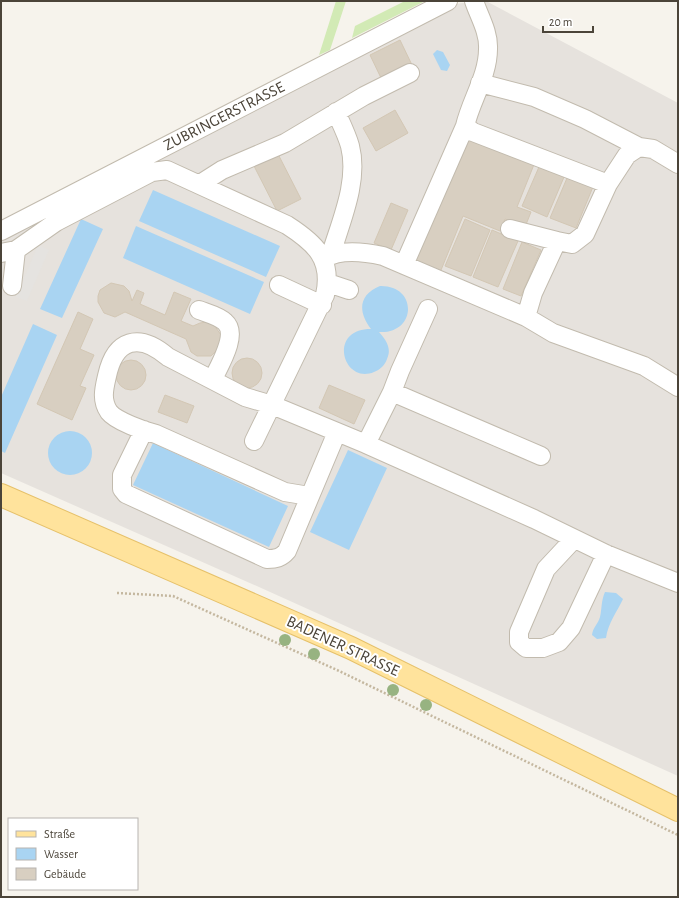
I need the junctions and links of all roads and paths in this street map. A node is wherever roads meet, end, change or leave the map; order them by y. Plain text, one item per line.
1 (448, 1) edge
2 (474, 1) edge
3 (410, 73) dead end
4 (480, 83) junction
5 (336, 112) junction
6 (465, 126) junction
7 (639, 146) junction
8 (678, 164) edge
9 (200, 184) junction
10 (608, 184) junction
11 (510, 229) dead end
12 (1, 231) edge
13 (557, 241) junction
14 (8, 252) edge
15 (327, 257) junction
16 (404, 265) junction
17 (328, 283) junction
18 (279, 285) dead end
19 (12, 286) dead end
20 (349, 290) dead end
21 (322, 304) junction
22 (428, 309) dead end
23 (199, 310) dead end
24 (526, 318) junction
25 (213, 379) junction
26 (678, 387) edge
27 (392, 392) junction
28 (272, 405) junction
29 (144, 430) junction
30 (337, 432) junction
31 (254, 441) dead end
32 (366, 444) junction
33 (541, 456) dead end
34 (1, 495) edge
35 (309, 496) junction
36 (574, 539) junction
37 (606, 554) junction
38 (678, 581) edge
39 (117, 593) dead end
40 (678, 810) edge
41 (678, 835) edge

1 - 12 street, ZUBRINGERSTRASSE
2 - 4 street
3 - 5 street
4 - 6 street
4 - 7 street
5 - 9 street
5 - 15 street
6 - 10 street
6 - 16 street
7 - 8 street
7 - 10 street
9 - 14 street
9 - 15 street
10 - 13 street
11 - 13 street
13 - 24 street
14 - 19 street
15 - 16 street
15 - 17 street
16 - 24 street
17 - 20 street
17 - 21 street
18 - 21 street
21 - 28 street
22 - 27 street
23 - 25 street
24 - 26 street
25 - 28 street
25 - 29 street
27 - 32 street
27 - 33 street
28 - 30 street
28 - 31 street
29 - 35 street
29 - 35 street
30 - 32 street
30 - 35 street
32 - 36 street
34 - 40 main road, BADENER STRASSE
36 - 37 street
36 - 37 street
37 - 38 street
39 - 41 path

